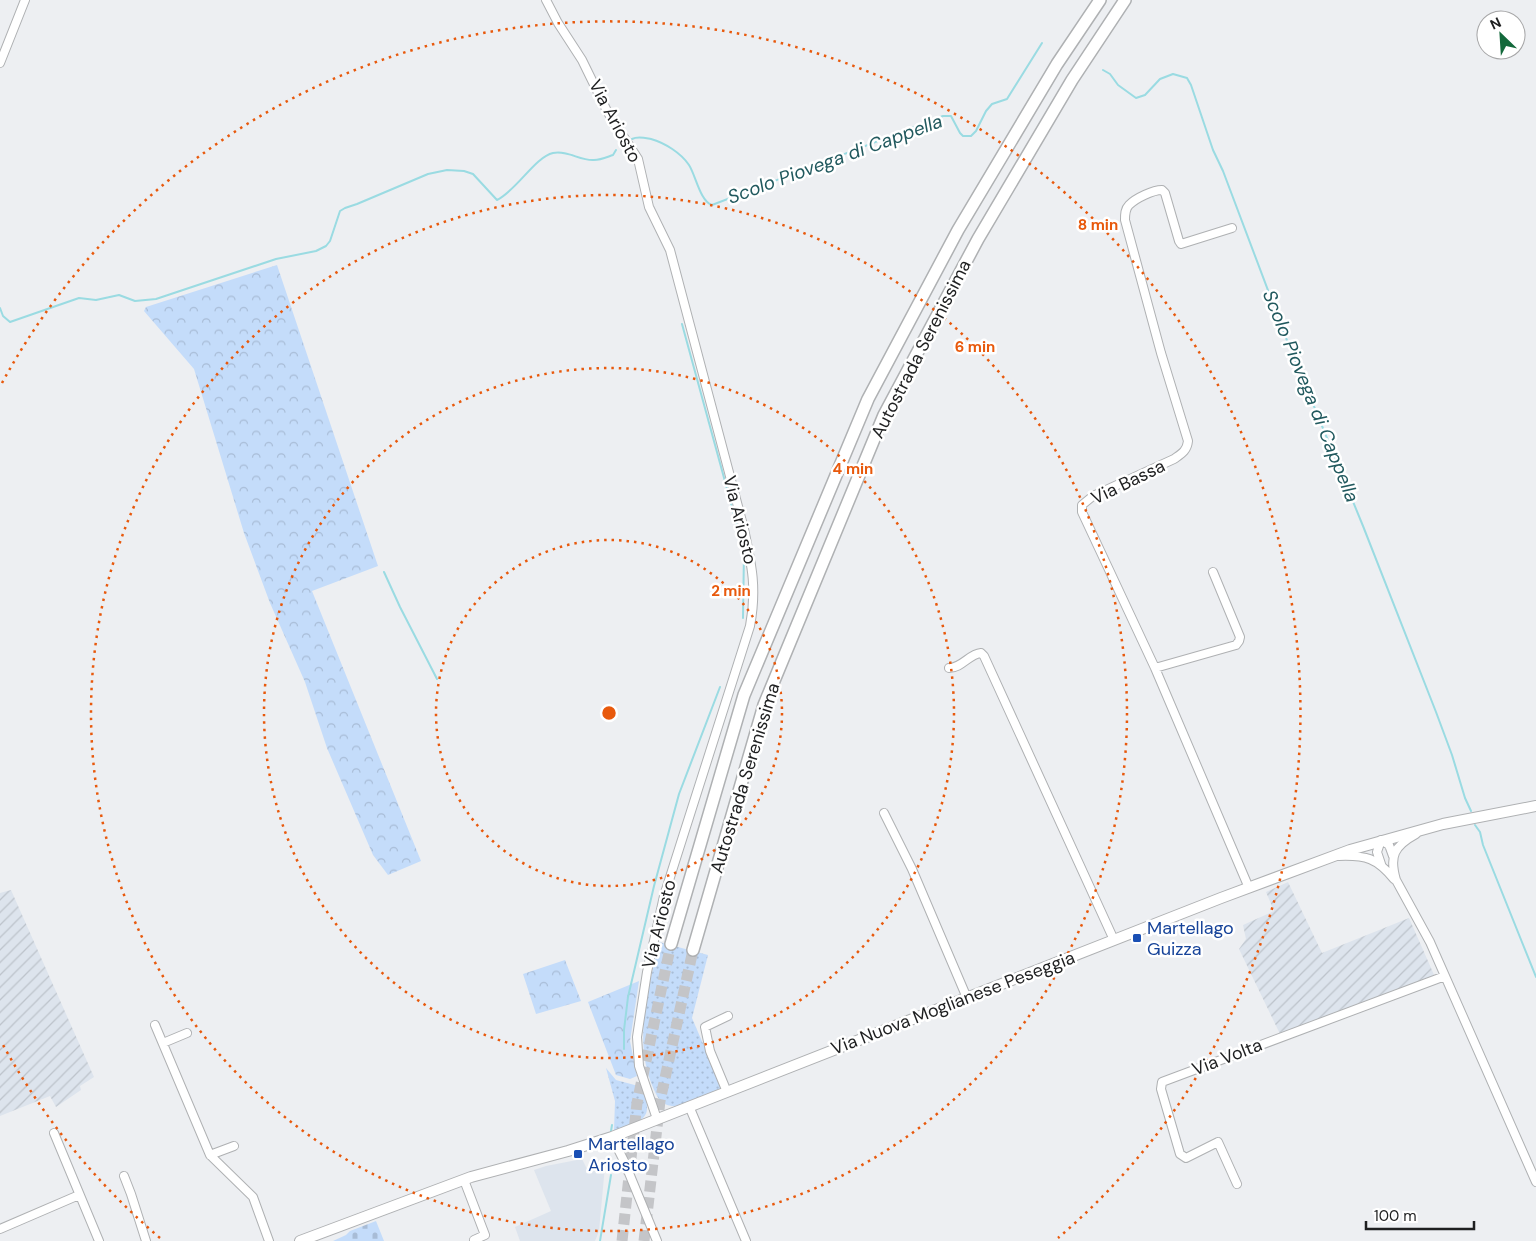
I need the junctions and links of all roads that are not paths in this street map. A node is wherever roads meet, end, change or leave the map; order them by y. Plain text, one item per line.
1 (26, 0) edge
2 (546, 0) edge
3 (1100, 0) edge
4 (1124, 0) edge
5 (0, 63) edge
6 (1232, 228) dead end
7 (1213, 572) dead end
8 (949, 668) dead end
9 (1155, 668) junction
10 (1536, 806) edge
11 (884, 813) dead end
12 (1430, 827) junction
13 (1381, 840) junction
14 (1332, 856) junction
15 (1393, 856) junction
16 (1381, 864) junction
17 (1396, 880) junction
18 (1248, 888) junction
19 (1114, 940) junction
20 (671, 944) tunnel mouth
21 (693, 950) tunnel mouth
22 (1445, 976) junction
23 (967, 998) junction
24 (728, 1016) dead end
25 (155, 1025) dead end
26 (187, 1033) dead end
27 (163, 1043) junction
28 (727, 1092) junction
29 (689, 1106) junction
30 (656, 1119) junction
31 (54, 1133) dead end
32 (612, 1137) junction
33 (234, 1146) dead end
34 (210, 1155) junction
35 (124, 1176) dead end
36 (464, 1180) junction
37 (1536, 1182) edge
38 (1237, 1184) dead end
39 (79, 1195) junction
40 (0, 1229) edge
41 (474, 1240) edge
42 (100, 1241) edge
43 (146, 1241) edge
44 (268, 1241) edge
45 (302, 1241) edge
46 (657, 1241) edge
47 (746, 1241) edge

1 - 5 street
2 - 30 street, Via Ariosto
3 - 20 highway, Autostrada Serenissima
4 - 21 highway, Autostrada Serenissima
6 - 9 street, Via Bassa
7 - 9 street
8 - 19 street
9 - 18 street, Via Bassa
10 - 12 main road, Via Nuova Moglianese Peseggia
11 - 23 street
12 - 13 main road, Via Nuova Moglianese Peseggia
12 - 15 street
13 - 14 main road, Via Nuova Moglianese Peseggia
13 - 15 street
13 - 16 street
14 - 16 street
14 - 18 main road, Via Nuova Moglianese Peseggia
15 - 17 street
16 - 17 street
17 - 22 street
18 - 19 main road, Via Nuova Moglianese Peseggia
19 - 23 main road, Via Nuova Moglianese Peseggia
22 - 37 street
22 - 38 street, Via Volta
23 - 28 main road, Via Nuova Moglianese Peseggia
24 - 28 street
25 - 27 street
26 - 27 street
27 - 34 street
28 - 29 main road, Via Nuova Moglianese Peseggia
29 - 30 main road, Via Nuova Moglianese Peseggia
29 - 47 street
30 - 32 main road, Via Nuova Moglianese Peseggia
31 - 39 street
32 - 36 main road, Via Nuova Moglianese Peseggia
32 - 46 street
33 - 34 street
34 - 44 street
35 - 43 street
36 - 41 street
36 - 45 main road, Via Nuova Moglianese Peseggia
39 - 40 street
39 - 42 street

